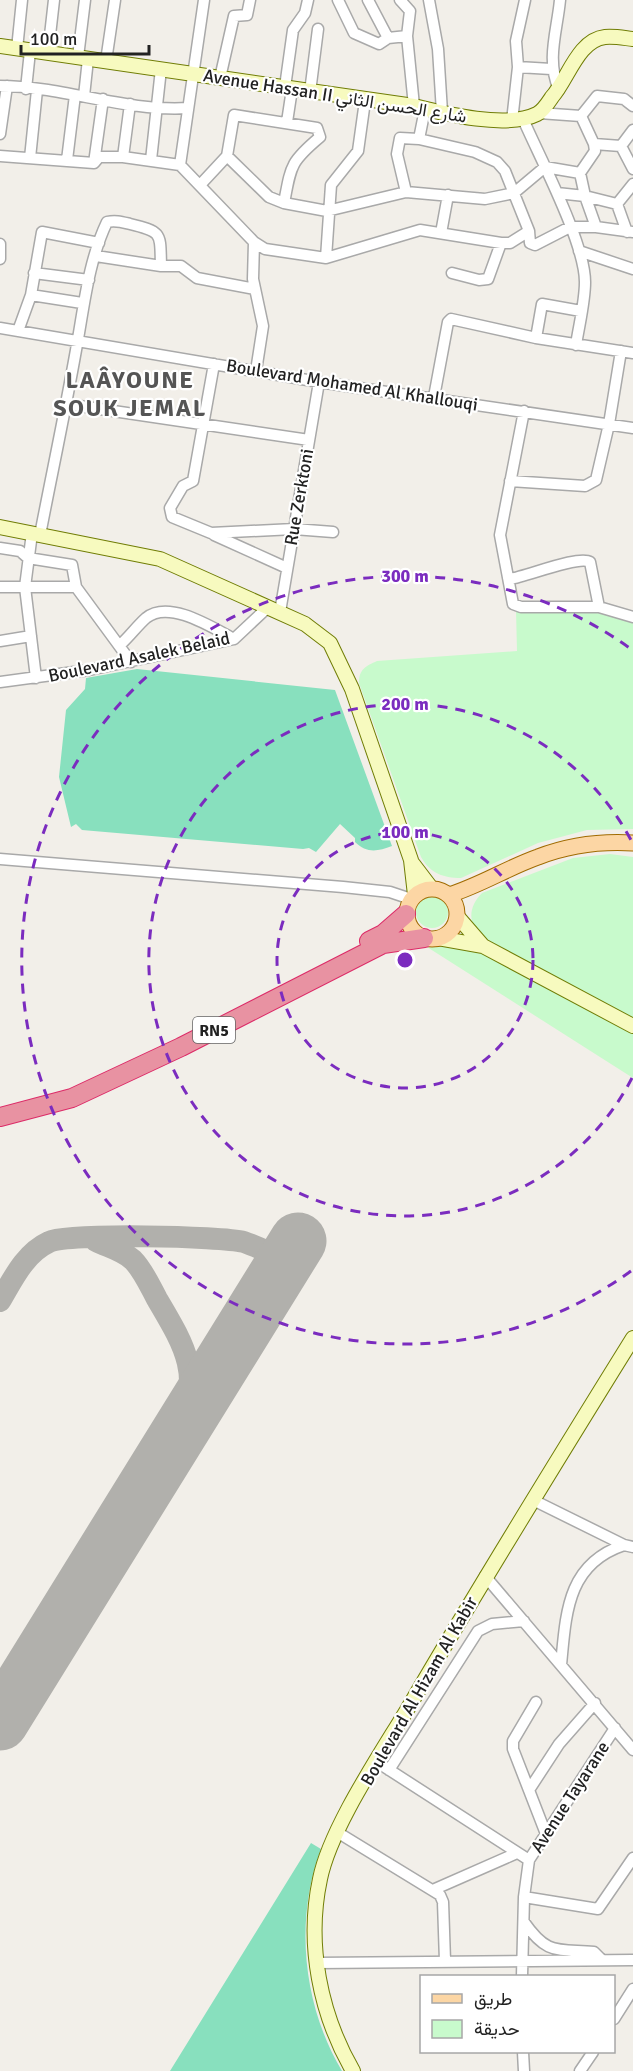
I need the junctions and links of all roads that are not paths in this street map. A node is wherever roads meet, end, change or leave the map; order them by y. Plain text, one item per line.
1 (22, 0) edge
2 (54, 0) edge
3 (85, 0) edge
4 (115, 0) edge
5 (204, 0) edge
6 (250, 0) edge
7 (308, 0) edge
8 (338, 0) edge
9 (368, 0) edge
10 (400, 0) edge
11 (429, 0) edge
12 (525, 0) edge
13 (560, 0) edge
14 (318, 29) dead end
15 (407, 36) junction
16 (388, 39) junction
17 (633, 39) edge
18 (0, 46) edge
19 (23, 50) junction
20 (48, 53) junction
21 (83, 58) junction
22 (106, 61) junction
23 (518, 67) junction
24 (161, 69) junction
25 (551, 69) junction
26 (193, 74) junction
27 (220, 78) junction
28 (3, 86) edge
29 (288, 88) junction
30 (31, 89) junction
31 (559, 90) junction
32 (310, 92) junction
33 (79, 96) junction
34 (103, 99) junction
35 (365, 101) junction
36 (130, 104) junction
37 (633, 106) edge
38 (420, 107) junction
39 (188, 108) junction
40 (158, 110) junction
41 (442, 112) junction
42 (539, 113) junction
43 (580, 116) junction
44 (518, 120) junction
45 (287, 122) junction
46 (633, 130) edge
47 (0, 134) edge
48 (419, 139) junction
49 (594, 144) junction
50 (621, 146) junction
51 (0, 156) edge
52 (227, 156) junction
53 (123, 157) junction
54 (30, 158) junction
55 (67, 160) junction
56 (151, 160) junction
57 (94, 163) junction
58 (180, 165) junction
59 (545, 167) junction
60 (633, 169) edge
61 (580, 173) junction
62 (633, 184) edge
63 (200, 186) junction
64 (406, 192) junction
65 (513, 193) junction
66 (556, 194) junction
67 (448, 195) junction
68 (585, 196) junction
69 (284, 203) junction
70 (617, 204) junction
71 (327, 211) junction
72 (570, 227) junction
73 (596, 227) junction
74 (529, 231) junction
75 (630, 232) edge
76 (441, 233) junction
77 (254, 242) junction
78 (99, 243) junction
79 (501, 243) junction
80 (0, 244) edge
81 (579, 251) junction
82 (96, 256) junction
83 (326, 258) junction
84 (0, 259) edge
85 (160, 266) junction
86 (633, 269) edge
87 (34, 273) junction
88 (452, 273) dead end
89 (89, 280) junction
90 (255, 288) junction
91 (31, 295) junction
92 (82, 303) junction
93 (581, 312) junction
94 (0, 328) edge
95 (18, 331) junction
96 (536, 338) junction
97 (78, 340) junction
98 (576, 345) junction
99 (621, 351) junction
100 (633, 353) edge
101 (214, 364) junction
102 (256, 371) junction
103 (319, 382) junction
104 (434, 397) junction
105 (66, 404) junction
106 (524, 411) junction
107 (609, 424) junction
108 (204, 425) junction
109 (633, 428) edge
110 (309, 441) junction
111 (510, 481) junction
112 (0, 527) edge
113 (294, 529) junction
114 (333, 532) dead end
115 (211, 533) junction
116 (36, 534) junction
117 (0, 548) edge
118 (28, 558) junction
119 (287, 568) junction
120 (510, 579) junction
121 (0, 587) edge
122 (25, 587) junction
123 (76, 587) junction
124 (599, 607) junction
125 (273, 610) junction
126 (633, 617) edge
127 (32, 636) junction
128 (234, 639) junction
129 (0, 641) edge
130 (120, 645) junction
131 (131, 662) junction
132 (36, 678) junction
133 (0, 682) edge
134 (633, 843) edge
135 (0, 859) edge
136 (411, 860) junction
137 (478, 886) junction
138 (432, 889) junction
139 (449, 895) junction
140 (410, 904) junction
141 (457, 914) junction
142 (431, 938) junction
143 (483, 946) junction
144 (633, 1026) edge
145 (0, 1107) edge
146 (0, 1117) edge
147 (633, 1338) edge
148 (533, 1500) junction
149 (629, 1546) edge
150 (485, 1576) junction
151 (524, 1621) junction
152 (561, 1665) junction
153 (536, 1702) dead end
154 (595, 1703) junction
155 (615, 1728) junction
156 (633, 1750) edge
157 (377, 1761) junction
158 (389, 1770) junction
159 (529, 1790) junction
160 (338, 1832) junction
161 (546, 1834) junction
162 (518, 1853) junction
163 (633, 1858) edge
164 (529, 1860) junction
165 (435, 1890) junction
166 (524, 1897) junction
167 (524, 1921) junction
168 (522, 1960) junction
169 (602, 1960) junction
170 (633, 1960) edge
171 (445, 1961) junction
172 (317, 1963) junction
173 (522, 1975) edge
174 (633, 1989) edge
175 (615, 2017) edge
176 (524, 2053) edge
177 (592, 2053) edge
178 (353, 2071) edge
179 (524, 2071) edge
180 (580, 2071) edge

1 - 19 street
2 - 20 street
3 - 21 street
4 - 22 street
5 - 26 street
6 - 27 street
7 - 29 street
8 - 16 street
9 - 16 street
10 - 15 street
11 - 41 street
12 - 23 street
13 - 25 street
14 - 32 street
15 - 16 street
15 - 38 street
17 - 31 street, Avenue Hassan II شارع الحسن الثاني
18 - 19 street, Avenue Hassan II شارع الحسن الثاني
19 - 20 street, Avenue Hassan II شارع الحسن الثاني
19 - 30 street
20 - 21 street, Avenue Hassan II شارع الحسن الثاني
21 - 22 street, Avenue Hassan II شارع الحسن الثاني
21 - 33 street
22 - 24 street, Avenue Hassan II شارع الحسن الثاني
23 - 25 street
23 - 44 street
24 - 26 street, Avenue Hassan II شارع الحسن الثاني
24 - 40 street
25 - 31 street
26 - 27 street, Avenue Hassan II شارع الحسن الثاني
26 - 39 street
27 - 29 street, Avenue Hassan II شارع الحسن الثاني
28 - 30 street
28 - 47 street
29 - 32 street, Avenue Hassan II شارع الحسن الثاني
29 - 45 street
30 - 33 street
30 - 54 street
31 - 42 street, Avenue Hassan II شارع الحسن الثاني
32 - 35 street, Avenue Hassan II شارع الحسن الثاني
33 - 34 street
33 - 55 street
34 - 36 street
34 - 57 street
35 - 38 street, Avenue Hassan II شارع الحسن الثاني
35 - 71 street
36 - 40 street
36 - 53 street
37 - 43 street
38 - 41 street, Avenue Hassan II شارع الحسن الثاني
38 - 48 street
39 - 40 street
39 - 58 street
40 - 56 street
41 - 44 street, Avenue Hassan II شارع الحسن الثاني
42 - 43 street
42 - 44 street, Avenue Hassan II شارع الحسن الثاني
43 - 49 street
44 - 59 street
45 - 52 street
45 - 69 street
46 - 50 street
48 - 64 street
48 - 65 street
49 - 50 street
49 - 61 street
50 - 60 street
51 - 54 street
52 - 63 street
52 - 69 street
53 - 56 street
53 - 57 street
54 - 55 street
55 - 57 street
56 - 58 street
58 - 63 street
59 - 61 street
59 - 65 street
59 - 66 street
61 - 68 street
62 - 70 street
63 - 77 street
64 - 67 street
64 - 71 street
65 - 67 street
65 - 74 street
66 - 68 street
66 - 72 street
67 - 76 street
68 - 70 street
68 - 73 street
69 - 71 street
70 - 75 street
71 - 83 street
72 - 73 street
72 - 74 street
72 - 81 street
73 - 75 street
74 - 79 street
76 - 79 street
76 - 83 street
77 - 83 street
77 - 90 street
78 - 82 street
78 - 85 street
78 - 87 street
79 - 88 street
80 - 84 street
81 - 86 street
81 - 93 street
82 - 85 street
82 - 89 street
85 - 90 street
87 - 89 street
87 - 91 street
89 - 92 street
90 - 102 street
91 - 92 street
91 - 95 street
92 - 97 street
93 - 96 street
93 - 98 street
94 - 95 street, Boulevard Mohamed Al Khallouqi
95 - 97 street, Boulevard Mohamed Al Khallouqi
96 - 98 street
96 - 104 street
97 - 101 street, Boulevard Mohamed Al Khallouqi
97 - 105 street
98 - 99 street
99 - 100 street
99 - 107 street
101 - 102 street, Boulevard Mohamed Al Khallouqi
101 - 108 street
102 - 103 street, Boulevard Mohamed Al Khallouqi
103 - 104 street, Boulevard Mohamed Al Khallouqi
103 - 110 street, Rue Zerktoni
104 - 106 street, Boulevard Mohamed Al Khallouqi
105 - 108 street
105 - 116 street
106 - 107 street, Boulevard Mohamed Al Khallouqi
106 - 111 street
107 - 109 street, Boulevard Mohamed Al Khallouqi
107 - 111 street
108 - 110 street
108 - 115 street
110 - 113 street, Rue Zerktoni
111 - 120 street
112 - 116 street
113 - 114 street
113 - 115 street
113 - 119 street, Rue Zerktoni
115 - 119 street
116 - 118 street
116 - 125 street
117 - 118 street
118 - 122 street
118 - 123 street
119 - 125 street, Rue Zerktoni
120 - 124 street
120 - 124 street
121 - 122 street
122 - 123 street
122 - 127 street
123 - 130 street
124 - 126 street
125 - 128 street, Boulevard Asalek Belaid
125 - 136 street
127 - 129 street
127 - 132 street
128 - 130 street
128 - 131 street, Boulevard Asalek Belaid
130 - 131 street
131 - 132 street, Boulevard Asalek Belaid
132 - 133 street, Boulevard Asalek Belaid
134 - 137 main road
135 - 140 street
136 - 138 street
136 - 140 street
137 - 139 main road
137 - 141 main road
138 - 139 main road
138 - 140 main road, RN5
139 - 141 main road
140 - 142 main road
140 - 145 highway, RN5
141 - 142 main road
141 - 143 street
142 - 143 street
142 - 146 highway, RN5
143 - 144 street
147 - 148 street, Boulevard Al Hizam Al Kabir
148 - 149 street
148 - 150 street, Boulevard Al Hizam Al Kabir
149 - 152 street
150 - 151 street
150 - 157 street, Boulevard Al Hizam Al Kabir
151 - 152 street
151 - 158 street
152 - 154 street
153 - 159 street
154 - 155 street
154 - 159 street
155 - 156 street
155 - 161 street, Avenue Tayarane
157 - 158 street
157 - 160 street, Boulevard Al Hizam Al Kabir
158 - 162 street
159 - 161 street
160 - 165 street
160 - 172 street, Boulevard Al Hizam Al Kabir
161 - 164 street, Avenue Tayarane
162 - 164 street
162 - 165 street
163 - 166 street
164 - 166 street, Avenue Tayarane
165 - 171 street
166 - 167 street, Avenue Tayarane
167 - 168 street, Avenue Tayarane
167 - 169 street
168 - 169 street
168 - 171 street
168 - 173 street, Avenue Tayarane
169 - 170 street
171 - 172 street
172 - 178 street, Boulevard Al Hizam Al Kabir
174 - 175 street
176 - 179 street
177 - 180 street

